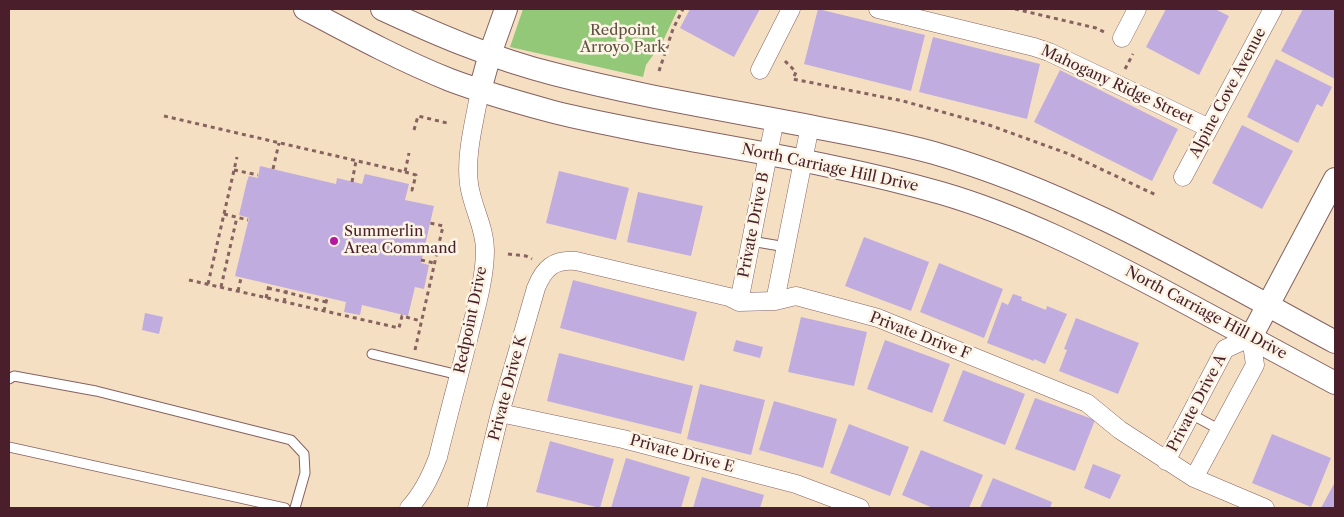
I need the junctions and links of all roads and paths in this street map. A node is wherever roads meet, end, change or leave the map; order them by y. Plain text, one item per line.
1 (305, 9) edge
2 (382, 9) edge
3 (506, 9) edge
4 (683, 9) edge
5 (790, 9) edge
6 (878, 9) edge
7 (1016, 9) edge
8 (1137, 9) edge
9 (1273, 9) edge
10 (1122, 40) junction
11 (490, 54) junction
12 (783, 58) dead end
13 (1125, 69) dead end
14 (760, 70) dead end
15 (658, 71) dead end
16 (480, 90) junction
17 (164, 116) dead end
18 (775, 119) junction
19 (447, 123) dead end
20 (810, 126) junction
21 (1209, 128) junction
22 (414, 130) dead end
23 (279, 143) junction
24 (409, 153) dead end
25 (768, 155) junction
26 (237, 157) dead end
27 (356, 161) junction
28 (803, 161) junction
29 (273, 169) dead end
30 (234, 170) junction
31 (405, 172) junction
32 (258, 175) dead end
33 (1183, 177) dead end
34 (1335, 179) edge
35 (352, 182) dead end
36 (408, 189) dead end
37 (1156, 195) dead end
38 (224, 214) junction
39 (238, 217) junction
40 (248, 220) dead end
41 (430, 223) dead end
42 (751, 241) junction
43 (786, 247) junction
44 (508, 254) dead end
45 (422, 260) dead end
46 (434, 263) junction
47 (541, 266) junction
48 (241, 278) dead end
49 (189, 280) dead end
50 (208, 284) junction
51 (221, 287) junction
52 (238, 291) junction
53 (286, 291) junction
54 (266, 298) junction
55 (775, 301) junction
56 (284, 302) junction
57 (739, 302) junction
58 (1268, 306) junction
59 (324, 310) junction
60 (421, 320) junction
61 (1251, 337) junction
62 (1335, 342) edge
63 (414, 353) dead end
64 (372, 354) dead end
65 (459, 374) junction
66 (9, 378) edge
67 (1335, 383) edge
68 (500, 414) junction
69 (1191, 414) junction
70 (1220, 430) junction
71 (9, 447) edge
72 (1166, 461) junction
73 (1194, 478) junction
74 (284, 508) edge
75 (295, 508) edge
76 (408, 508) edge
77 (477, 508) edge
78 (860, 508) edge
79 (1266, 508) edge

1 - 16 street, North Carriage Hill Drive
2 - 11 street
3 - 11 street, Redpoint Drive
4 - 15 path
5 - 14 street
6 - 21 street, Mahogany Ridge Street
7 - 10 path
8 - 10 street
9 - 21 street, Alpine Cove Avenue
10 - 13 path
11 - 16 street, Redpoint Drive
11 - 18 street
12 - 37 path
16 - 25 street, North Carriage Hill Drive
16 - 65 street, Redpoint Drive
17 - 23 path
18 - 20 street
18 - 25 street, Private Drive B
19 - 22 path
20 - 28 street
20 - 58 street
21 - 33 street, Alpine Cove Avenue
23 - 27 path
23 - 29 path
24 - 31 path
25 - 28 street, North Carriage Hill Drive
25 - 42 street, Private Drive B
26 - 30 path
27 - 31 path
27 - 35 path
28 - 43 street
28 - 61 street, North Carriage Hill Drive
30 - 32 path
30 - 38 path
31 - 36 path
34 - 58 street
38 - 39 path
38 - 50 path
39 - 40 path
39 - 51 path
41 - 46 path
42 - 43 lane
42 - 57 street, Private Drive B
43 - 55 street
44 - 47 path
45 - 46 path
46 - 60 path
47 - 57 street, Private Drive F
47 - 68 street, Private Drive K
48 - 52 path
49 - 50 path
50 - 51 path
51 - 52 path
52 - 54 path
53 - 54 path
53 - 56 path
53 - 59 path
54 - 56 path
55 - 57 street, Private Drive F
55 - 72 street, Private Drive F
56 - 59 path
58 - 61 street
58 - 62 street
59 - 60 path
60 - 63 path
61 - 67 street, North Carriage Hill Drive
61 - 69 street, Private Drive A
61 - 70 street
64 - 65 lane
65 - 76 street, Redpoint Drive
66 - 75 lane
68 - 77 street, Private Drive K
68 - 78 street, Private Drive E
69 - 70 lane
69 - 72 street, Private Drive A
70 - 73 street
71 - 74 lane
72 - 73 street, Private Drive F
73 - 79 street, Private Drive F

